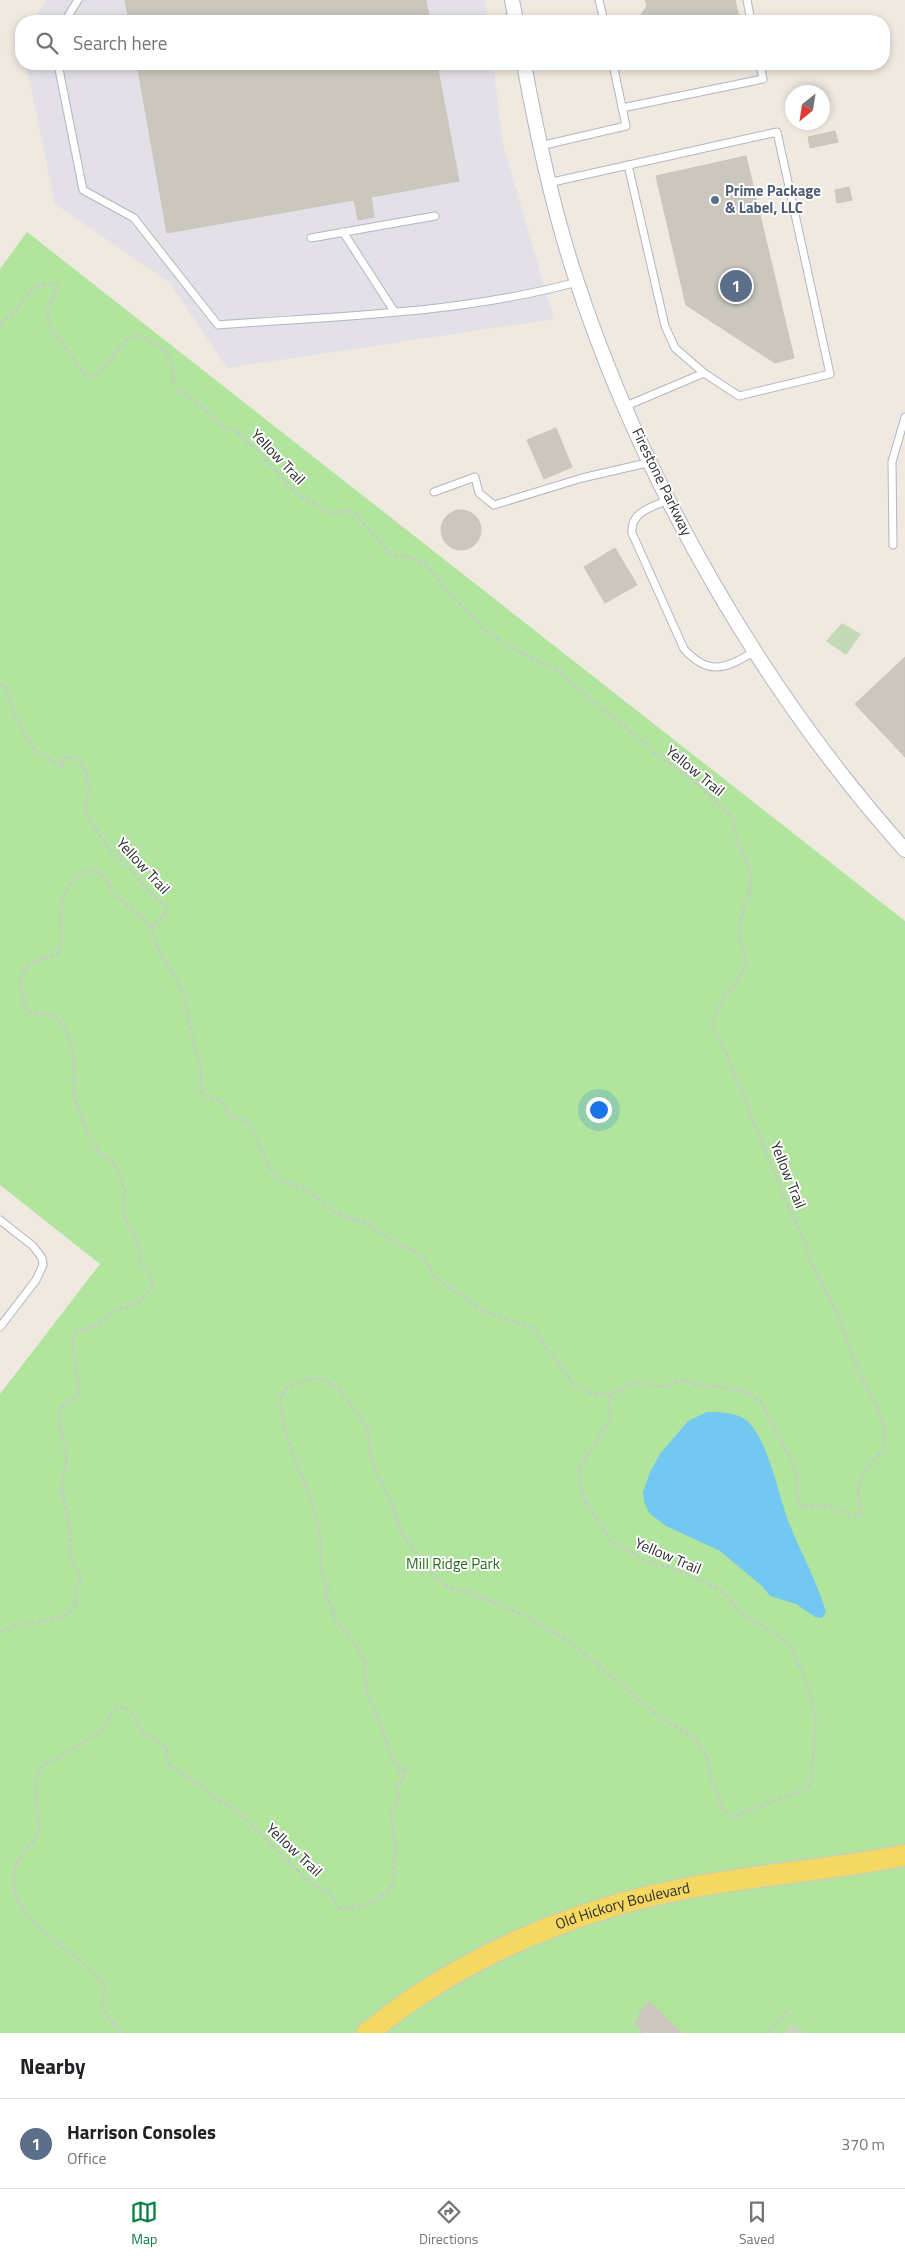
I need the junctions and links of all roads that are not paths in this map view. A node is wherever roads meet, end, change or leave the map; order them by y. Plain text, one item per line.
1 (78, 0) edge
2 (512, 0) edge
3 (599, 0) edge
4 (747, 0) edge
5 (69, 15) edge
6 (515, 15) edge
7 (603, 15) edge
8 (750, 15) edge
9 (59, 70) edge
10 (525, 70) edge
11 (614, 70) edge
12 (761, 70) edge
13 (622, 108) junction
14 (540, 146) junction
15 (628, 165) junction
16 (548, 183) junction
17 (435, 216) dead end
18 (344, 232) junction
19 (311, 238) dead end
20 (577, 282) junction
21 (394, 311) junction
22 (704, 373) junction
23 (626, 406) junction
24 (905, 417) edge
25 (650, 462) junction
26 (434, 492) dead end
27 (668, 500) junction
28 (894, 545) dead end
29 (754, 651) junction
30 (904, 848) edge
31 (0, 1220) edge
32 (0, 1328) edge
33 (905, 1855) edge
34 (367, 2033) edge

1 - 5 lane
2 - 6 street
3 - 7 lane
4 - 8 lane
9 - 21 lane
10 - 14 street, Firestone Parkway
11 - 13 lane
12 - 13 lane
13 - 14 lane
14 - 16 street, Firestone Parkway
15 - 16 lane
15 - 22 lane
15 - 22 lane
16 - 20 street, Firestone Parkway
17 - 18 lane
18 - 19 lane
18 - 21 lane
20 - 21 lane
20 - 23 street, Firestone Parkway
22 - 23 lane
23 - 25 street, Firestone Parkway
24 - 28 lane
25 - 26 lane
25 - 27 street, Firestone Parkway
27 - 29 street, Firestone Parkway
27 - 29 lane
29 - 30 street, Firestone Parkway
31 - 32 lane
33 - 34 main road, Old Hickory Boulevard

